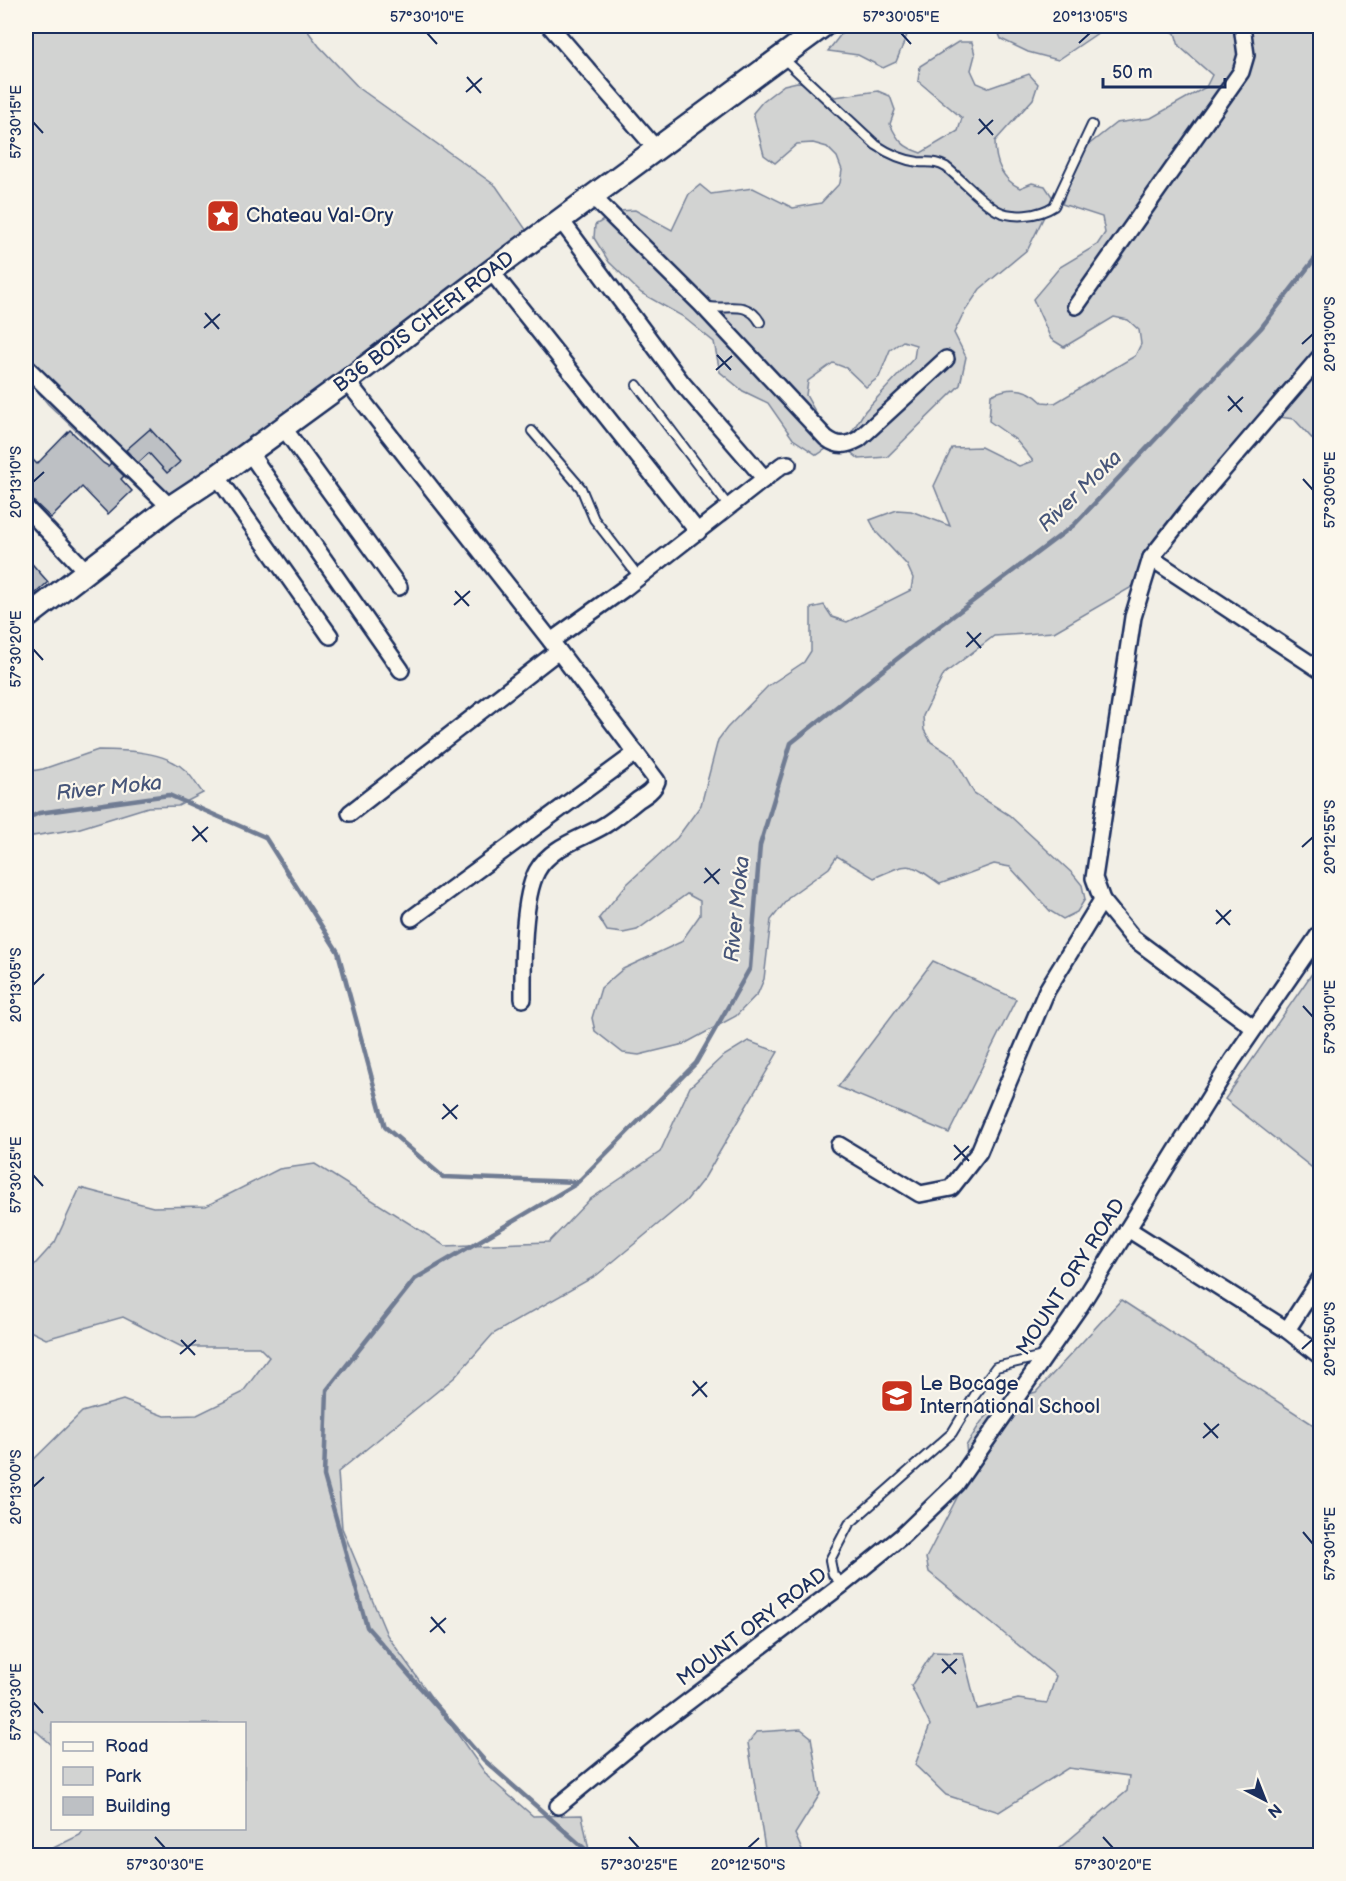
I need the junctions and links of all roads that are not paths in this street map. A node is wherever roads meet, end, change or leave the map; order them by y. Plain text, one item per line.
1 (550, 26) edge
2 (823, 26) edge
3 (1242, 26) edge
4 (782, 57) junction
5 (1092, 125) dead end
6 (657, 150) junction
7 (592, 196) junction
8 (560, 219) junction
9 (490, 271) junction
10 (701, 304) junction
11 (1076, 306) dead end
12 (760, 322) dead end
13 (1320, 357) edge
14 (946, 358) dead end
15 (26, 367) edge
16 (347, 381) junction
17 (637, 385) dead end
18 (284, 427) junction
19 (532, 430) dead end
20 (249, 452) junction
21 (788, 464) dead end
22 (217, 476) junction
23 (765, 479) junction
24 (170, 507) junction
25 (729, 507) junction
26 (26, 508) edge
27 (698, 532) junction
28 (1150, 558) junction
29 (86, 571) junction
30 (639, 577) junction
31 (399, 587) dead end
32 (26, 618) edge
33 (330, 636) dead end
34 (555, 646) junction
35 (401, 670) dead end
36 (1320, 670) edge
37 (636, 753) junction
38 (350, 813) dead end
39 (1101, 900) junction
40 (412, 918) dead end
41 (1320, 933) edge
42 (523, 999) dead end
43 (1254, 1028) junction
44 (839, 1145) dead end
45 (1128, 1229) junction
46 (1320, 1279) edge
47 (1287, 1330) junction
48 (1046, 1355) junction
49 (1320, 1356) edge
50 (843, 1584) junction
51 (558, 1806) dead end

1 - 6 street
2 - 4 main road, B36 BOIS CHERI ROAD
3 - 11 street
4 - 5 lane
4 - 6 main road, B36 BOIS CHERI ROAD
6 - 7 main road, B36 BOIS CHERI ROAD
7 - 8 main road, B36 BOIS CHERI ROAD
7 - 10 street
8 - 9 main road, B36 BOIS CHERI ROAD
8 - 23 street
9 - 16 main road, B36 BOIS CHERI ROAD
9 - 27 street
10 - 12 lane
10 - 14 street
13 - 28 street
15 - 24 street
16 - 18 main road, B36 BOIS CHERI ROAD
16 - 34 street
17 - 25 lane
18 - 20 main road, B36 BOIS CHERI ROAD
18 - 31 street
19 - 30 lane
20 - 22 main road, B36 BOIS CHERI ROAD
20 - 35 street
21 - 23 street
22 - 24 main road, B36 BOIS CHERI ROAD
22 - 33 street
23 - 25 street
24 - 29 main road, B36 BOIS CHERI ROAD
25 - 27 street
26 - 29 street
27 - 30 street
28 - 36 street
28 - 39 street
29 - 32 main road, B36 BOIS CHERI ROAD
30 - 34 street
34 - 37 street
34 - 38 street
37 - 40 street
37 - 42 street
39 - 43 street
39 - 44 street
41 - 43 street, MOUNT ORY ROAD
43 - 45 street, MOUNT ORY ROAD
45 - 47 street
45 - 48 street, MOUNT ORY ROAD
46 - 47 street
47 - 49 street
48 - 50 street, MOUNT ORY ROAD
48 - 50 lane
50 - 51 street, MOUNT ORY ROAD

